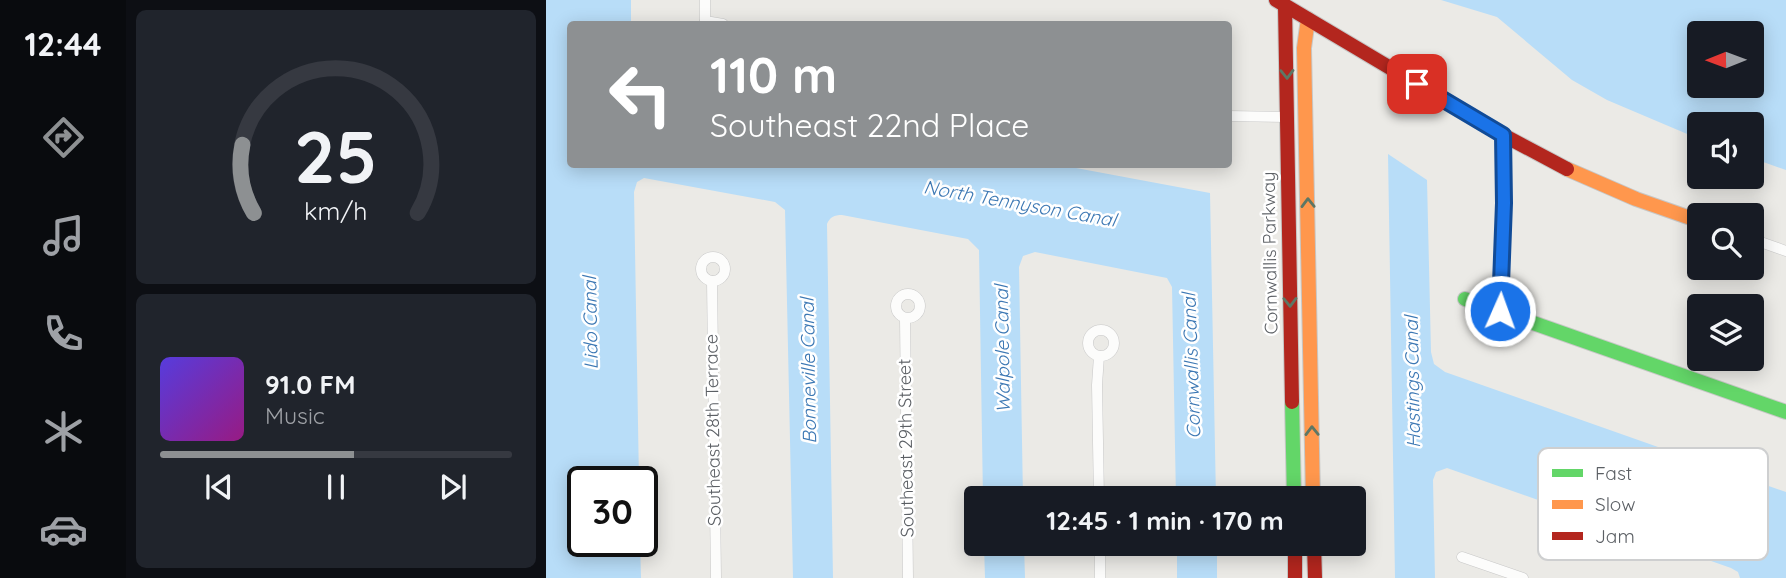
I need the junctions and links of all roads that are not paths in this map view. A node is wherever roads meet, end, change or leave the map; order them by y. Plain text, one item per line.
1 (705, 0) edge
2 (1281, 3) edge
3 (1308, 19) junction
4 (705, 21) edge
5 (1232, 116) edge
6 (1288, 117) junction
7 (1503, 135) junction
8 (1687, 217) edge
9 (1764, 243) edge
10 (1786, 251) edge
11 (712, 281) dead end
12 (1465, 299) dead end
13 (1500, 311) junction
14 (905, 319) dead end
15 (1099, 356) dead end
16 (1786, 412) edge
17 (1293, 467) junction
18 (1313, 467) junction
19 (1099, 486) edge
20 (1294, 486) edge
21 (1313, 486) edge
22 (1100, 556) edge
23 (1295, 556) edge
24 (1314, 556) edge
25 (1462, 557) dead end
26 (1517, 577) edge
27 (716, 578) edge
28 (908, 578) edge
29 (1100, 578) edge
30 (1295, 578) edge
31 (1315, 578) edge

1 - 4 street
2 - 3 street
2 -> 6 street, Cornwallis Parkway
3 - 7 street
18 -> 3 street
5 - 6 street
6 -> 17 street, Cornwallis Parkway
7 - 8 street
7 - 13 street
9 - 10 street
11 - 27 street, Southeast 28th Terrace
12 - 13 street
13 - 16 street
14 - 28 street, Southeast 29th Street
15 - 19 street
17 - 18 street
17 - 20 street, Cornwallis Parkway
18 - 21 street
22 - 29 street
23 - 30 street
24 - 31 street
25 - 26 street

